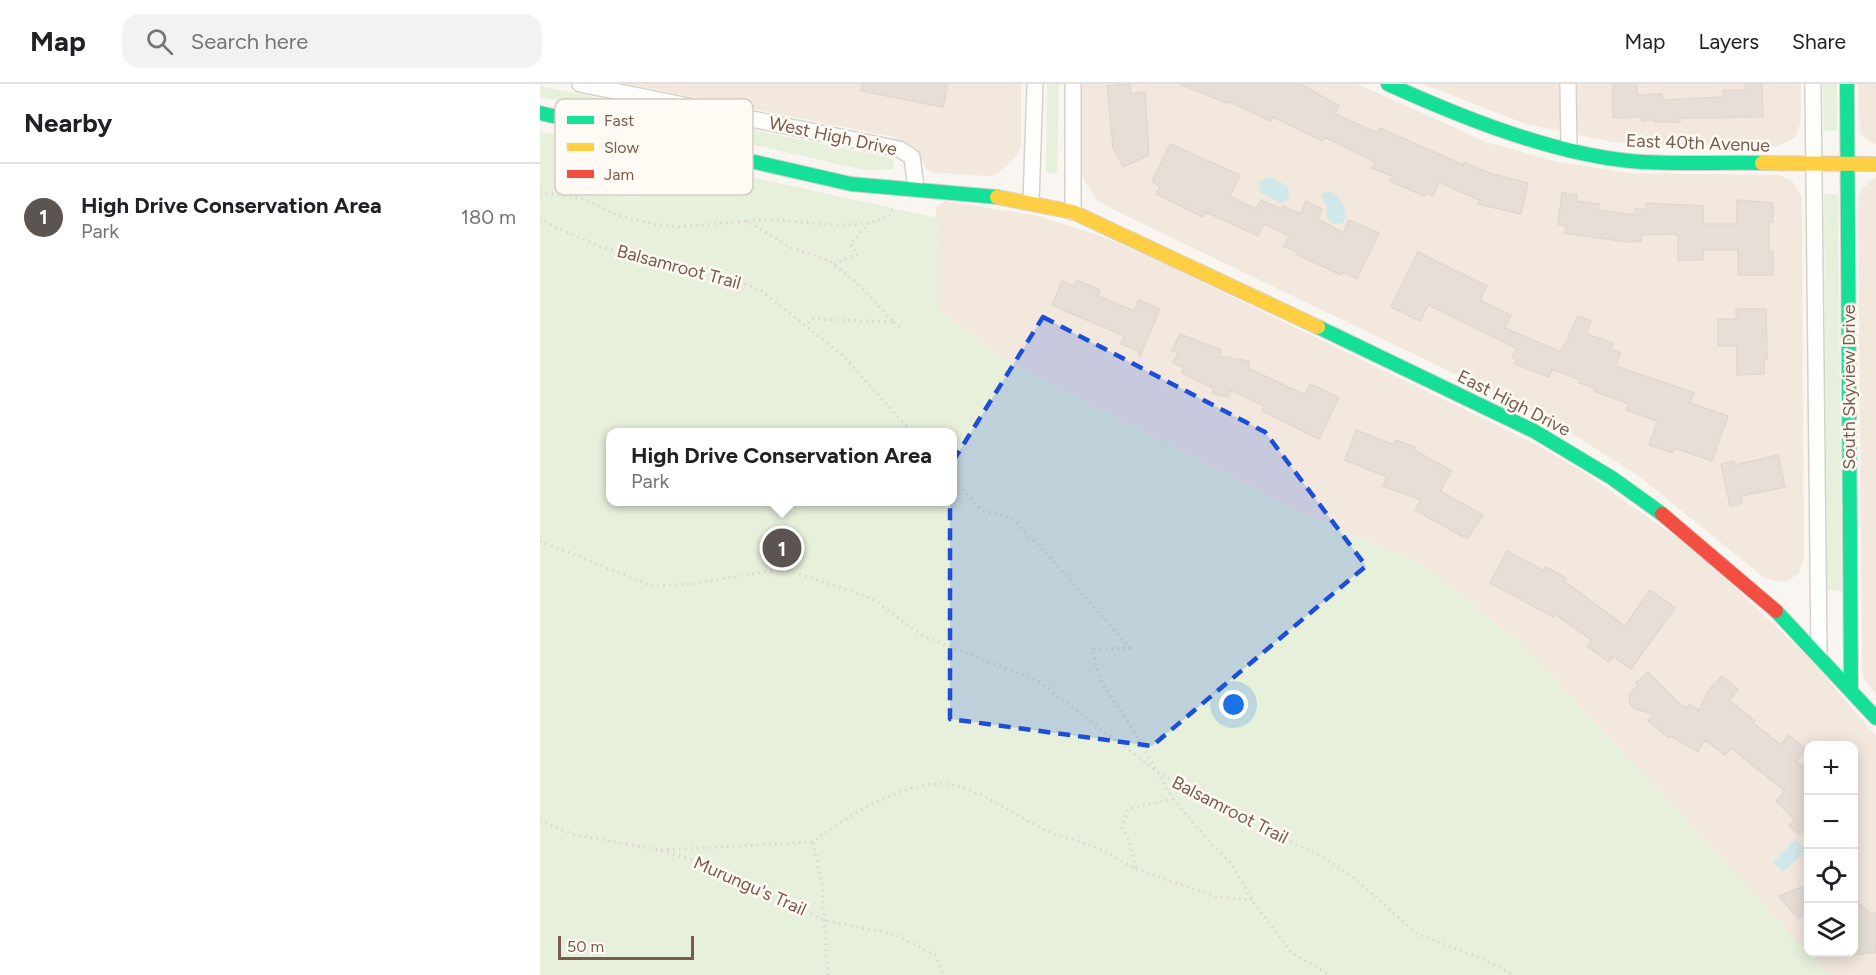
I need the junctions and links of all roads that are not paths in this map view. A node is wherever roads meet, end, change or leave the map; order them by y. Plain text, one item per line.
1 (580, 84) edge
2 (1035, 84) edge
3 (1073, 84) edge
4 (1388, 84) edge
5 (1568, 84) edge
6 (1814, 84) edge
7 (1847, 84) edge
8 (654, 99) edge
9 (540, 113) edge
10 (555, 116) edge
11 (753, 119) edge
12 (1569, 149) junction
13 (753, 162) edge
14 (1814, 164) junction
15 (1848, 164) junction
16 (1876, 164) edge
17 (916, 188) junction
18 (1031, 202) junction
19 (1073, 212) junction
20 (1819, 654) junction
21 (1851, 691) junction
22 (1876, 718) edge

1 - 8 street, West High Drive
2 - 18 street
3 - 19 street
4 - 12 main road, East 40th Avenue
5 - 12 street
6 - 14 street, South Skyview Drive
7 - 15 main road, South Skyview Drive
9 - 10 main road
11 - 17 street, West High Drive
12 - 14 main road, East 40th Avenue
13 - 17 main road
14 - 15 main road, East 40th Avenue
14 - 20 street, South Skyview Drive
15 - 16 main road, East 40th Avenue
15 - 21 main road, South Skyview Drive
17 - 18 main road
18 - 19 main road
19 - 20 main road, East High Drive
20 - 21 main road, East High Drive
21 - 22 main road, East High Drive

